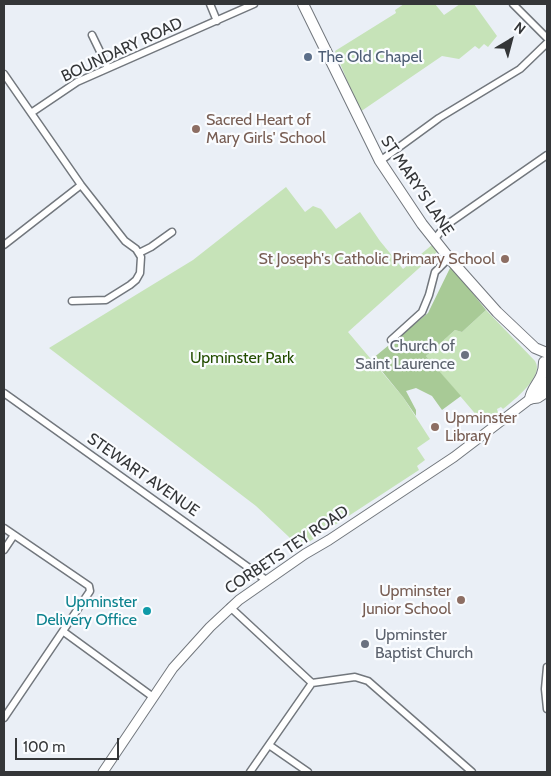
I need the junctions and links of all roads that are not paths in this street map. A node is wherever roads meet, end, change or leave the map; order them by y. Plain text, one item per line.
1 (210, 4) edge
2 (254, 4) edge
3 (303, 4) edge
4 (513, 4) edge
5 (218, 21) junction
6 (92, 35) dead end
7 (547, 38) edge
8 (547, 44) edge
9 (108, 68) junction
10 (4, 74) edge
11 (31, 113) junction
12 (547, 155) edge
13 (380, 160) junction
14 (81, 184) junction
15 (172, 232) dead end
16 (434, 240) junction
17 (4, 245) edge
18 (139, 253) junction
19 (448, 258) junction
20 (72, 301) dead end
21 (391, 340) dead end
22 (546, 360) edge
23 (547, 382) edge
24 (547, 392) edge
25 (4, 393) edge
26 (531, 399) junction
27 (4, 528) edge
28 (14, 535) junction
29 (4, 550) edge
30 (266, 580) junction
31 (230, 607) junction
32 (64, 632) junction
33 (547, 667) edge
34 (312, 683) junction
35 (154, 697) junction
36 (547, 709) edge
37 (4, 718) edge
38 (269, 745) junction
39 (103, 772) edge
40 (250, 772) edge
41 (308, 772) edge
42 (472, 772) edge

1 - 5 street
2 - 5 street, BOUNDARY ROAD
3 - 13 main road, ST MARY'S LANE
4 - 7 street
5 - 9 street, BOUNDARY ROAD
6 - 9 street
8 - 13 street
9 - 11 street, BOUNDARY ROAD
10 - 11 street
11 - 14 street
12 - 16 street
13 - 16 main road, ST MARY'S LANE
14 - 17 street
14 - 18 street
15 - 18 street
16 - 19 main road, ST MARY'S LANE
18 - 20 street
19 - 21 street
19 - 22 main road, ST MARY'S LANE
22 - 26 main road
23 - 26 main road, CORBETS TEY ROAD
24 - 26 main road, CORBETS TEY ROAD
25 - 30 street, STEWART AVENUE
26 - 30 main road, CORBETS TEY ROAD
27 - 28 street
28 - 29 street
28 - 32 street
30 - 31 main road, CORBETS TEY ROAD
31 - 34 street
31 - 35 main road, CORBETS TEY ROAD
32 - 35 street
32 - 37 street
33 - 36 street
34 - 38 street
34 - 42 street
35 - 39 main road, CORBETS TEY ROAD
38 - 40 street
38 - 41 street

